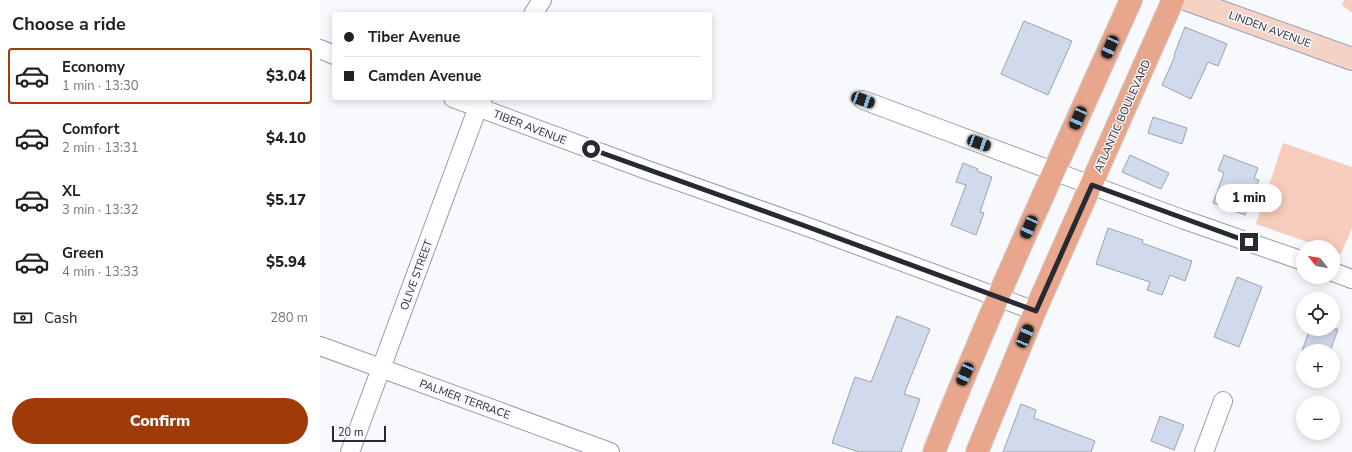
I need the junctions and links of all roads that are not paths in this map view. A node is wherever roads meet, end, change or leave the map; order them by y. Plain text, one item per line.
1 (542, 0) edge
2 (1131, 0) edge
3 (1174, 0) edge
4 (1188, 0) edge
5 (534, 12) edge
6 (320, 50) edge
7 (332, 54) edge
8 (1352, 59) edge
9 (464, 100) edge
10 (863, 100) dead end
11 (481, 103) edge
12 (1054, 171) junction
13 (1092, 185) junction
14 (1296, 259) edge
15 (1340, 275) edge
16 (1352, 279) edge
17 (998, 297) junction
18 (1036, 311) junction
19 (320, 346) edge
20 (381, 368) junction
21 (1223, 401) dead end
22 (350, 452) edge
23 (610, 452) edge
24 (934, 452) edge
25 (977, 452) edge
26 (1204, 452) edge

1 - 5 street
2 - 12 main road
3 - 13 main road, ATLANTIC BOULEVARD
4 - 8 street, LINDEN AVENUE
6 - 7 street
9 - 11 street, TIBER AVENUE
10 - 12 street
11 - 17 street, TIBER AVENUE
11 - 20 street, OLIVE STREET
12 - 13 street
12 - 17 main road
13 - 14 street
13 - 18 main road, ATLANTIC BOULEVARD
15 - 16 street
17 - 18 street, TIBER AVENUE
17 - 24 main road
18 - 25 main road, ATLANTIC BOULEVARD
19 - 20 street, PALMER TERRACE
20 - 22 street, OLIVE STREET
20 - 23 street, PALMER TERRACE
21 - 26 street

